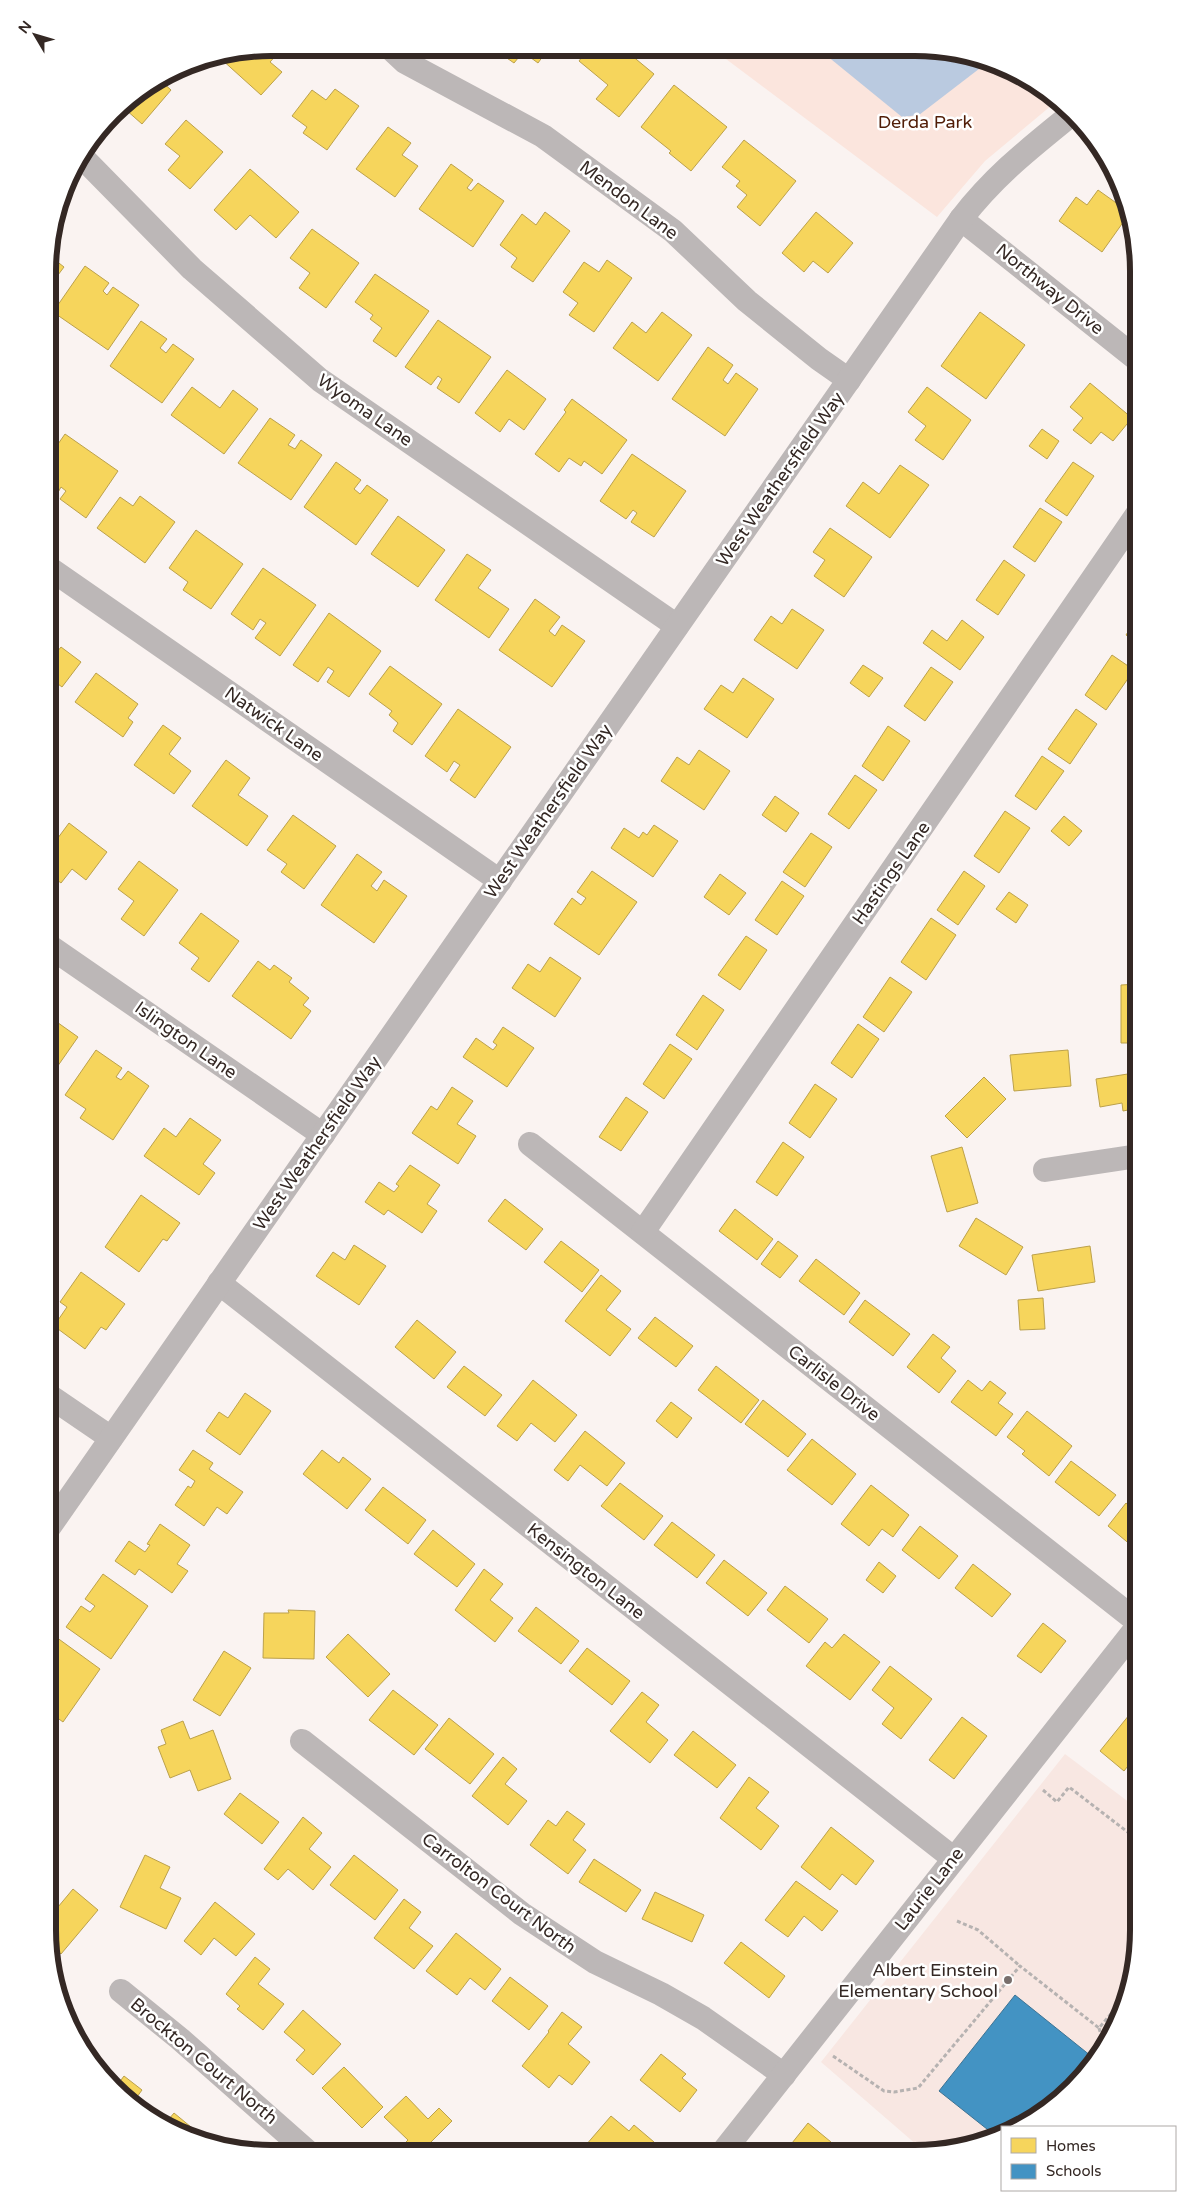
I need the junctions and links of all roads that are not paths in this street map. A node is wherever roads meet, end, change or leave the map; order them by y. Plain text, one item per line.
1 (399, 56) edge
2 (1066, 119) edge
3 (86, 162) edge
4 (961, 219) junction
5 (1130, 354) edge
6 (849, 380) junction
7 (1130, 525) edge
8 (56, 573) edge
9 (677, 626) junction
10 (500, 881) junction
11 (56, 951) edge
12 (323, 1134) junction
13 (530, 1144) dead end
14 (1130, 1157) edge
15 (1045, 1170) dead end
16 (643, 1232) junction
17 (219, 1283) junction
18 (56, 1400) edge
19 (111, 1438) junction
20 (56, 1517) edge
21 (1130, 1616) edge
22 (1130, 1636) edge
23 (302, 1741) dead end
24 (953, 1858) junction
25 (121, 1991) dead end
26 (784, 2075) junction
27 (300, 2145) edge
28 (728, 2145) edge

1 - 6 street, Mendon Lane
2 - 4 street, West Weathersfield Way
3 - 9 street, Wyoma Lane
4 - 5 street, Northway Drive
4 - 6 street, West Weathersfield Way
6 - 9 street, West Weathersfield Way
7 - 16 street, Hastings Lane
8 - 10 street, Natwick Lane
9 - 10 street, West Weathersfield Way
10 - 12 street, West Weathersfield Way
11 - 12 street, Islington Lane
12 - 17 street, West Weathersfield Way
13 - 16 street, Carlisle Drive
14 - 15 street
16 - 21 street, Carlisle Drive
17 - 19 street, West Weathersfield Way
17 - 24 street, Kensington Lane
18 - 19 street
19 - 20 street, West Weathersfield Way
22 - 24 street, Laurie Lane
23 - 26 street, Carrolton Court North
24 - 26 street, Laurie Lane
25 - 27 street, Brockton Court North
26 - 28 street, Laurie Lane

